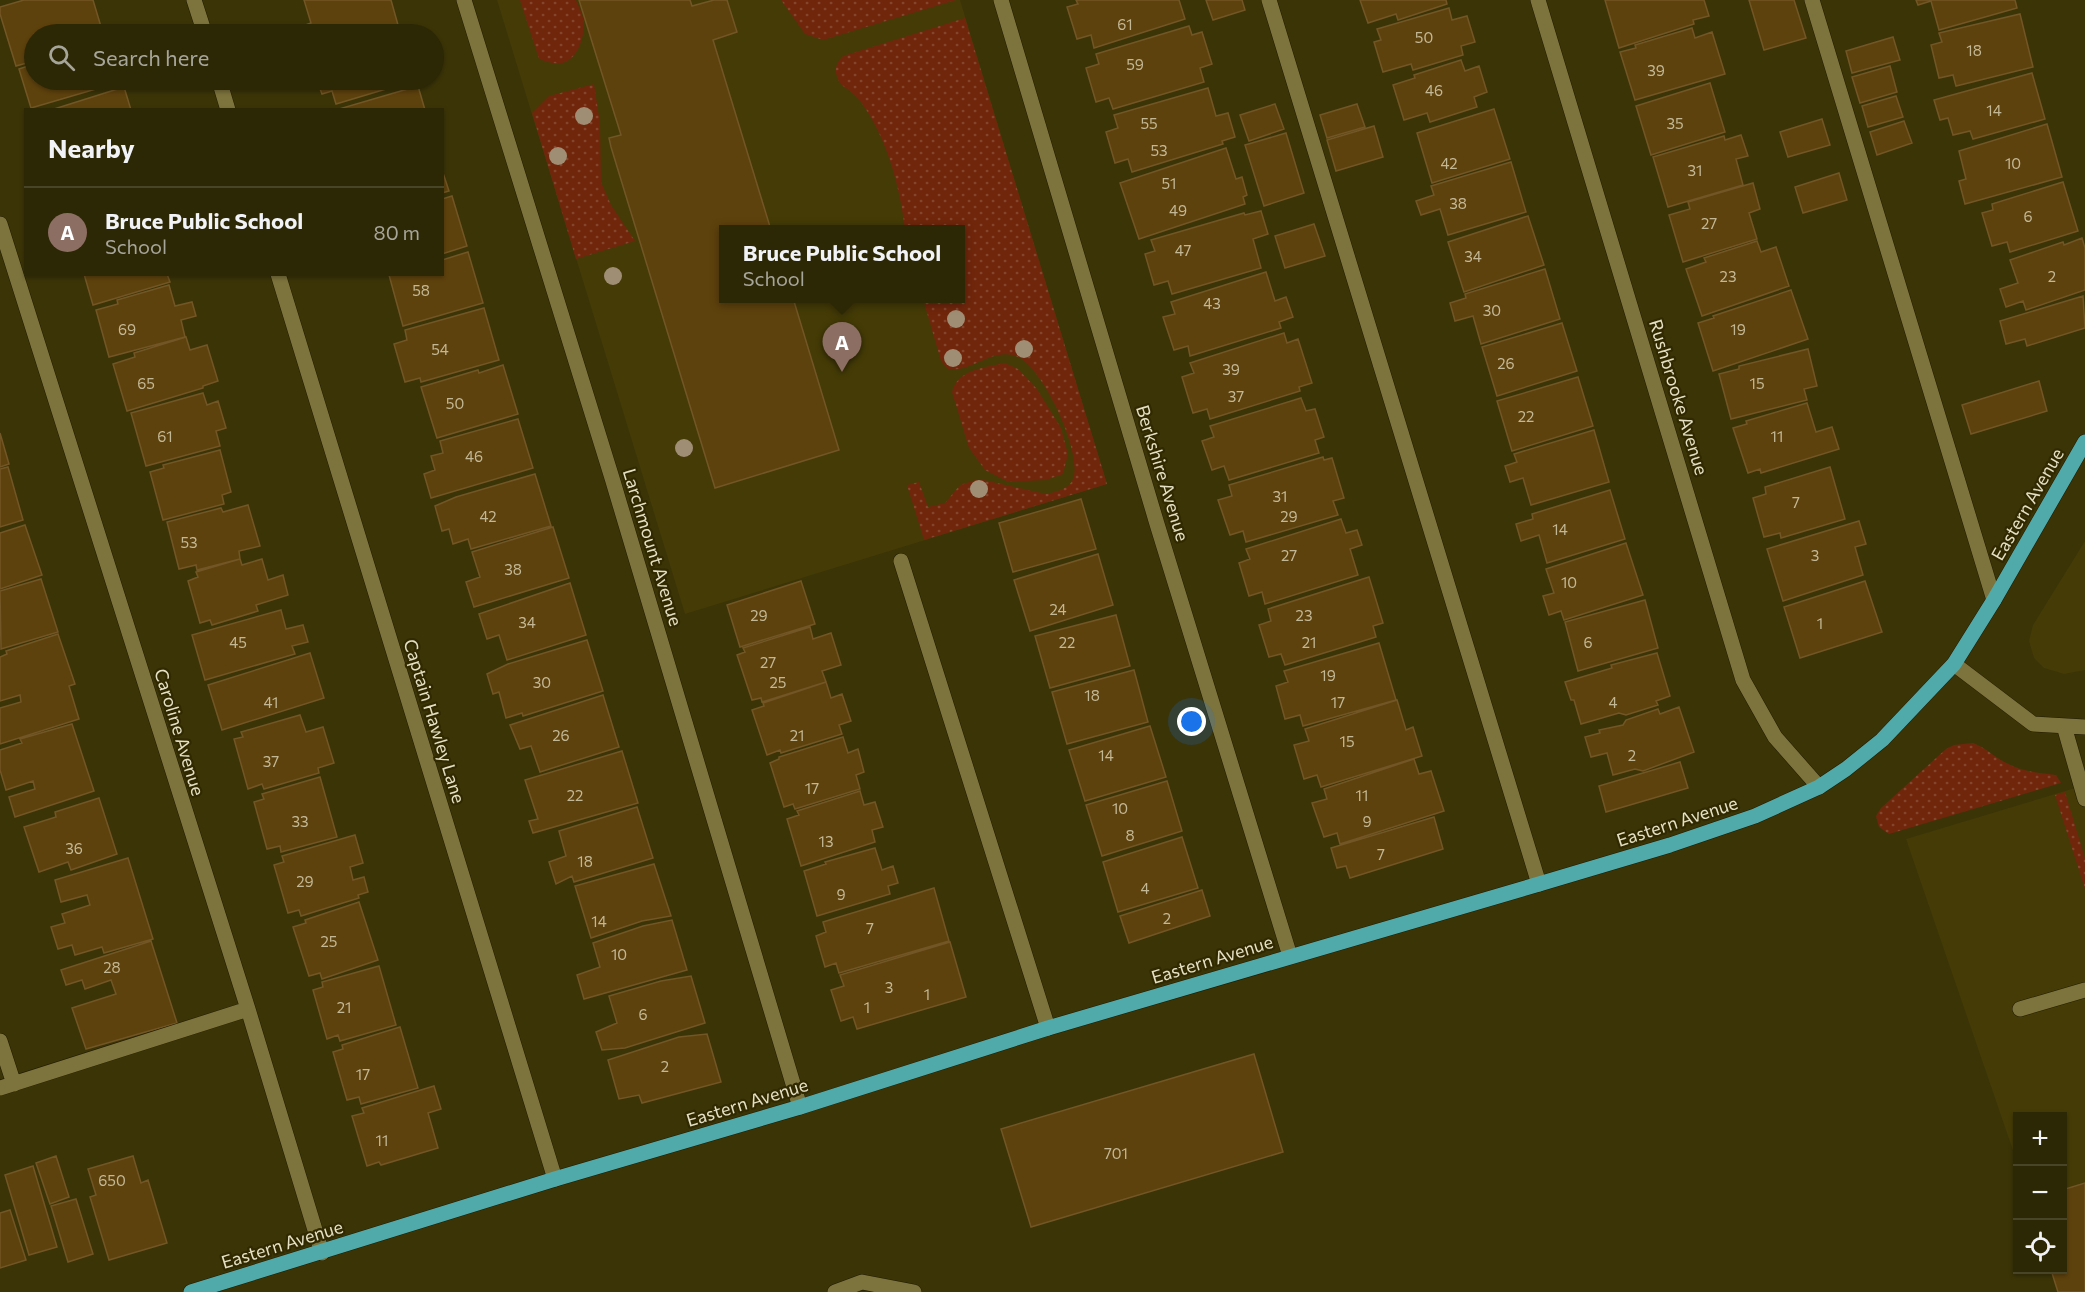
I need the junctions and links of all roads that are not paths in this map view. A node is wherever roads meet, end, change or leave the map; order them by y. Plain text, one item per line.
1 (194, 0) edge
2 (464, 0) edge
3 (1001, 0) edge
4 (1269, 0) edge
5 (1538, 0) edge
6 (1812, 0) edge
7 (202, 24) edge
8 (222, 90) edge
9 (227, 108) edge
10 (0, 224) edge
11 (279, 276) edge
12 (2085, 442) edge
13 (901, 561) dead end
14 (1994, 600) junction
15 (1954, 664) junction
16 (2064, 726) junction
17 (2085, 727) edge
18 (1819, 787) junction
19 (2085, 799) edge
20 (1539, 884) junction
21 (1290, 956) junction
22 (2085, 990) edge
23 (248, 1009) junction
24 (2020, 1009) dead end
25 (1048, 1028) junction
26 (0, 1041) edge
27 (7, 1086) edge
28 (800, 1107) junction
29 (555, 1179) junction
30 (322, 1252) junction
31 (191, 1292) edge
32 (835, 1292) edge
33 (914, 1292) edge

1 - 7 street
2 - 28 street, Larchmount Avenue
3 - 21 street, Berkshire Avenue
4 - 20 street
5 - 18 street, Rushbrooke Avenue
6 - 14 street
8 - 9 street
10 - 23 street, Caroline Avenue
11 - 29 street, Captain Hawley Lane
12 - 14 main road, Eastern Avenue
13 - 25 street
14 - 15 main road, Eastern Avenue
15 - 16 street
15 - 18 main road, Eastern Avenue
16 - 17 street
16 - 19 street
18 - 20 main road, Eastern Avenue
20 - 21 main road, Eastern Avenue
21 - 25 main road, Eastern Avenue
22 - 24 street
23 - 27 street
23 - 30 street, Caroline Avenue
25 - 28 main road, Eastern Avenue
26 - 27 street
28 - 29 main road, Eastern Avenue
29 - 30 main road, Eastern Avenue
30 - 31 main road, Eastern Avenue
32 - 33 street

